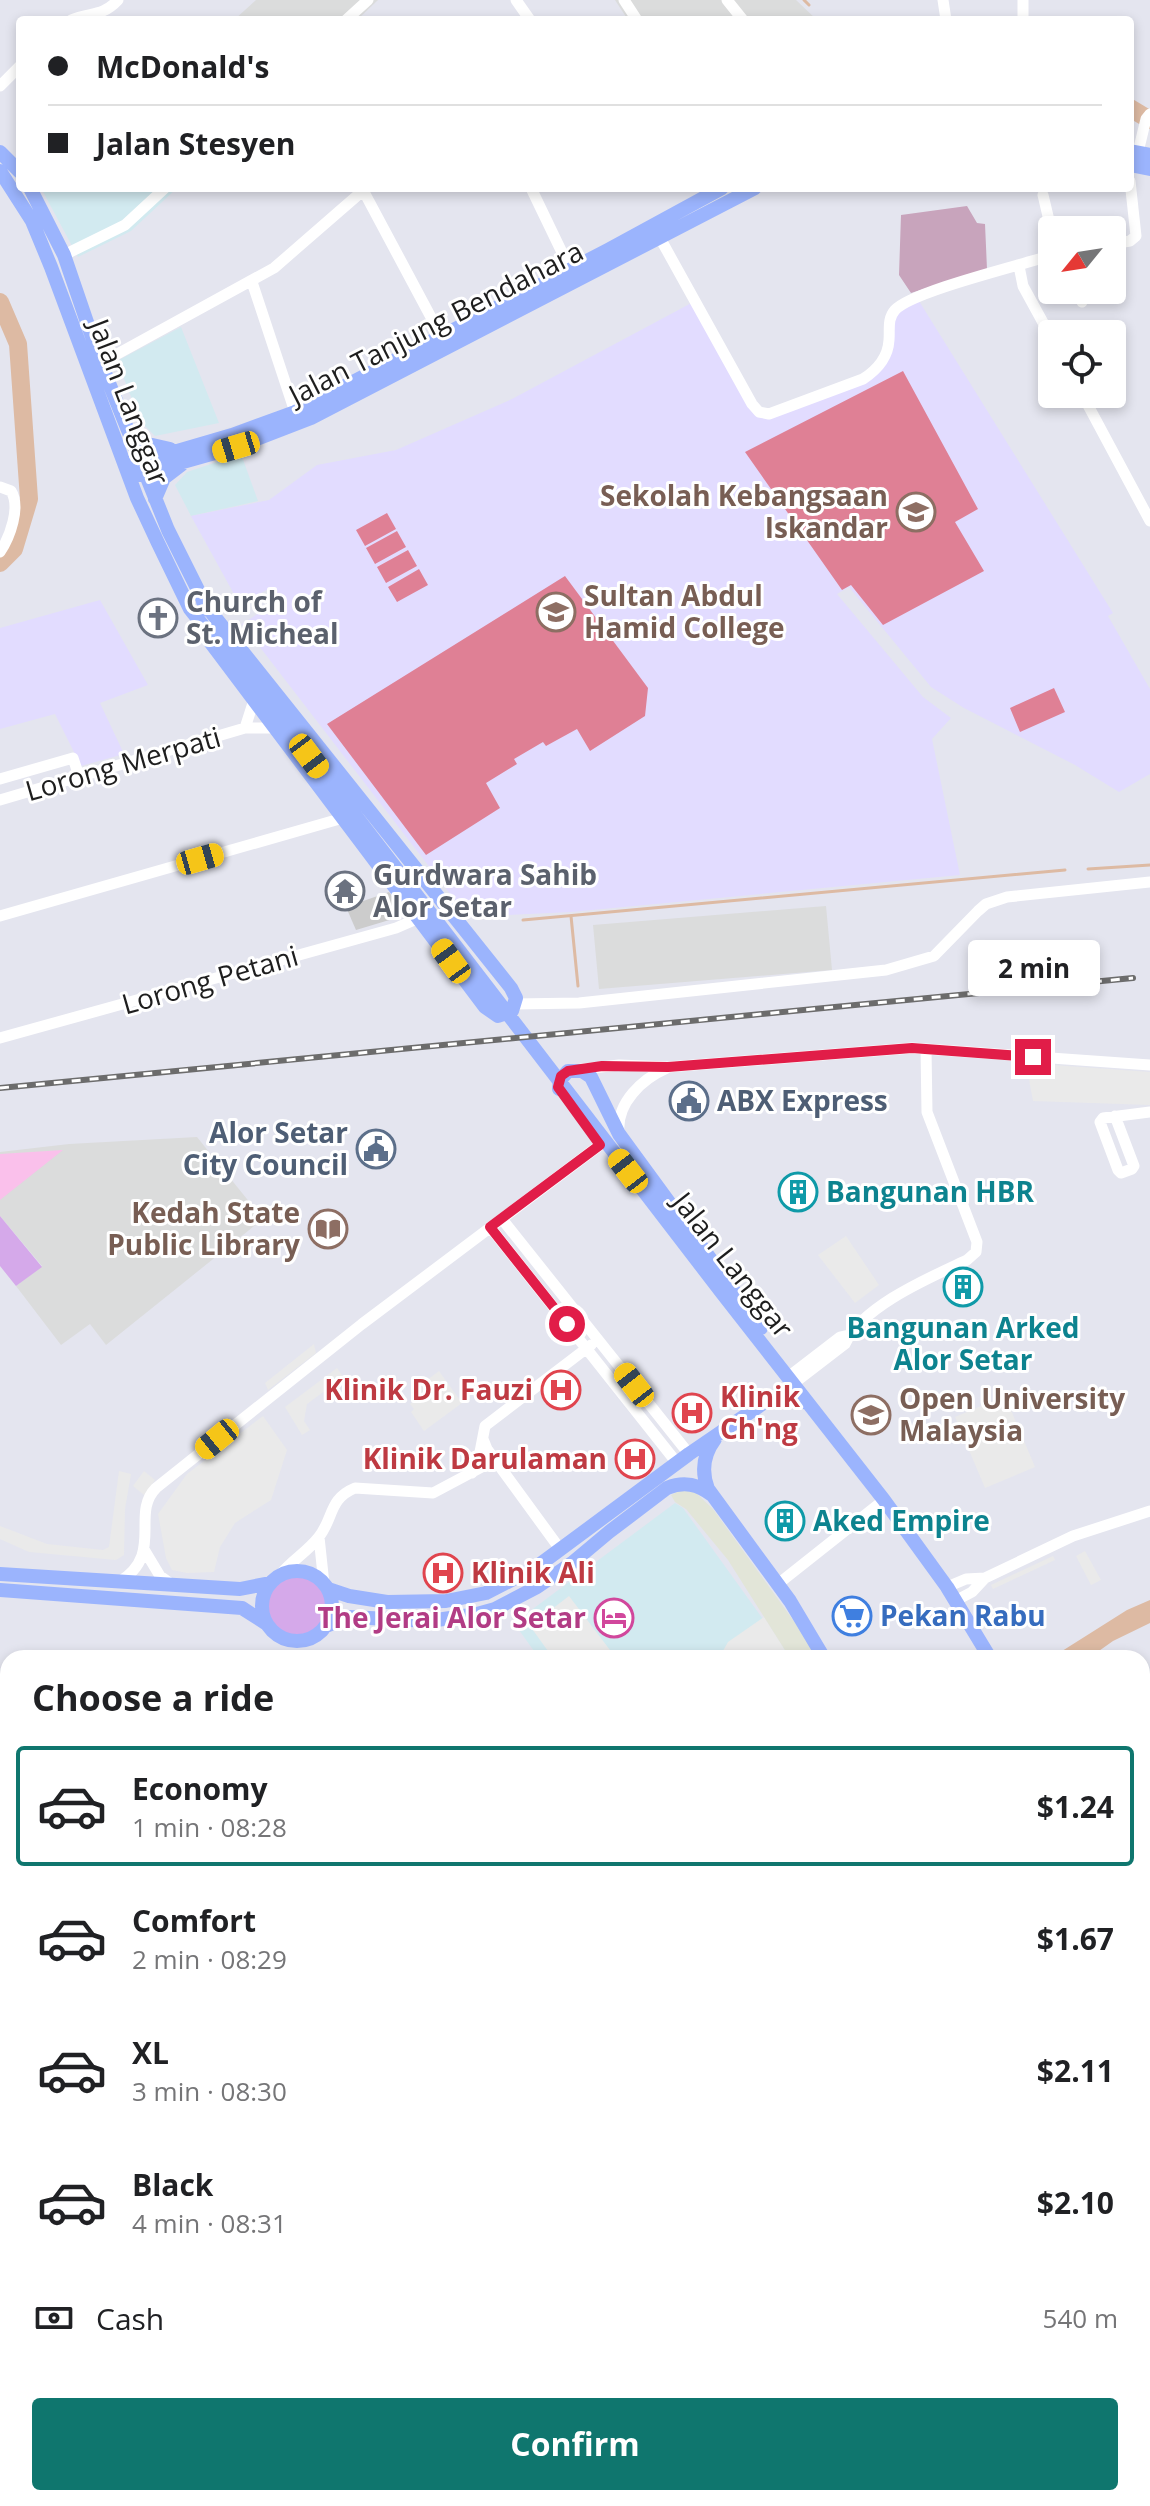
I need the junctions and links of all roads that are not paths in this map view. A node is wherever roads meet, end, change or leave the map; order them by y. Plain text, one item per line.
1 (118, 0) edge
2 (368, 0) edge
3 (727, 0) edge
4 (81, 16) edge
5 (350, 16) edge
6 (740, 16) edge
7 (16, 70) edge
8 (0, 86) edge
9 (1148, 116) edge
10 (0, 152) edge
11 (1137, 156) edge
12 (16, 168) edge
13 (1150, 169) edge
14 (0, 171) edge
15 (32, 192) edge
16 (161, 192) edge
17 (361, 192) edge
18 (366, 192) edge
19 (533, 192) edge
20 (714, 192) edge
21 (747, 192) edge
22 (1131, 192) edge
23 (1043, 195) dead end
24 (1048, 216) edge
25 (660, 238) junction
26 (1126, 242) edge
27 (64, 255) junction
28 (1038, 260) edge
29 (1019, 266) junction
30 (570, 269) junction
31 (252, 282) junction
32 (1042, 320) edge
33 (441, 336) junction
34 (101, 363) junction
35 (1089, 408) edge
36 (295, 412) junction
37 (128, 430) junction
38 (186, 454) junction
39 (135, 469) junction
40 (0, 487) edge
41 (155, 499) junction
42 (1150, 521) edge
43 (0, 552) edge
44 (196, 606) junction
45 (254, 700) junction
46 (245, 728) junction
47 (275, 728) junction
48 (79, 776) junction
49 (0, 779) edge
50 (0, 800) edge
51 (343, 818) junction
52 (1150, 882) edge
53 (0, 916) edge
54 (419, 918) junction
55 (515, 1004) junction
56 (0, 1038) edge
57 (926, 1049) junction
58 (1150, 1065) edge
59 (668, 1067) junction
60 (574, 1070) junction
61 (1150, 1112) edge
62 (1109, 1117) dead end
63 (619, 1134) junction
64 (600, 1145) junction
65 (502, 1219) junction
66 (490, 1227) junction
67 (598, 1340) junction
68 (586, 1348) junction
69 (768, 1353) junction
70 (789, 1378) junction
71 (768, 1400) junction
72 (810, 1405) junction
73 (482, 1431) junction
74 (717, 1436) junction
75 (683, 1458) junction
76 (495, 1460) junction
77 (472, 1474) junction
78 (712, 1495) junction
79 (884, 1500) junction
80 (1150, 1511) edge
81 (319, 1537) junction
82 (560, 1549) junction
83 (145, 1551) junction
84 (0, 1574) edge
85 (985, 1578) junction
86 (275, 1579) junction
87 (118, 1582) junction
88 (778, 1584) junction
89 (173, 1586) junction
90 (326, 1587) junction
91 (947, 1587) junction
92 (0, 1590) edge
93 (955, 1601) junction
94 (267, 1624) junction
95 (326, 1626) junction
96 (819, 1650) edge
97 (985, 1650) edge

1 - 4 street
2 - 5 street
3 - 6 street
7 - 8 street
9 - 11 street
10 - 12 main road
11 - 13 main road
14 - 39 main road, Jalan Langgar
15 - 27 main road, Jalan Langgar
16 - 27 street
17 - 31 street
18 - 33 street
19 - 30 street
20 - 30 main road, Jalan Tanjung Bendahara
21 - 25 main road, Jalan Tanjung Bendahara
22 - 26 street
23 - 24 street
25 - 29 street
25 - 38 main road, Jalan Tanjung Bendahara
27 - 34 main road, Jalan Langgar
28 - 29 street
29 - 32 street
30 - 33 main road, Jalan Tanjung Bendahara
31 - 34 street
31 - 36 street
33 - 36 main road, Jalan Tanjung Bendahara
34 - 37 main road, Jalan Langgar
35 - 42 street
36 - 38 main road, Jalan Tanjung Bendahara
37 - 38 main road
37 - 39 main road, Jalan Langgar
38 - 39 main road, Jalan Tanjung Bendahara
38 - 41 main road
39 - 41 main road, Jalan Langgar
39 - 44 main road, Jalan Langgar
40 - 43 street
41 - 44 main road, Jalan Langgar
44 - 45 main road
44 - 55 main road
44 - 69 main road, Jalan Langgar
45 - 46 street
45 - 47 main road
46 - 47 street, Lorong Merpati
46 - 48 street, Lorong Merpati
47 - 51 main road
48 - 49 street
48 - 50 street, Lorong Merpati
51 - 53 street
51 - 54 main road
52 - 55 street
54 - 55 main road
54 - 56 street, Lorong Petani
57 - 58 street
57 - 59 street
57 - 70 street
59 - 60 street
59 - 63 street
60 - 63 main road
60 - 64 main road
61 - 62 street
63 - 70 main road
64 - 65 street
64 - 69 main road
65 - 66 street
65 - 67 street
66 - 68 street
66 - 83 street
67 - 68 street
67 - 75 street
68 - 73 street
68 - 75 street
69 - 70 main road, Jalan Langgar
69 - 71 main road
70 - 72 main road, Jalan Langgar
71 - 72 main road
71 - 74 main road
72 - 79 main road, Jalan Langgar
73 - 76 street
73 - 77 street
74 - 75 main road
74 - 78 main road
75 - 82 main road
76 - 77 street
76 - 82 street
77 - 81 street
78 - 88 main road
78 - 95 main road
79 - 88 street
79 - 91 main road, Jalan Langgar
80 - 85 street
81 - 86 street
81 - 90 street
82 - 90 main road
83 - 87 street
83 - 89 street
84 - 87 main road
85 - 91 street
85 - 93 street
86 - 89 main road
86 - 90 main road
86 - 94 main road
87 - 89 main road
88 - 96 main road
90 - 95 main road
91 - 93 main road, Jalan Langgar
92 - 94 main road
93 - 97 main road, Jalan Langgar
94 - 95 main road

